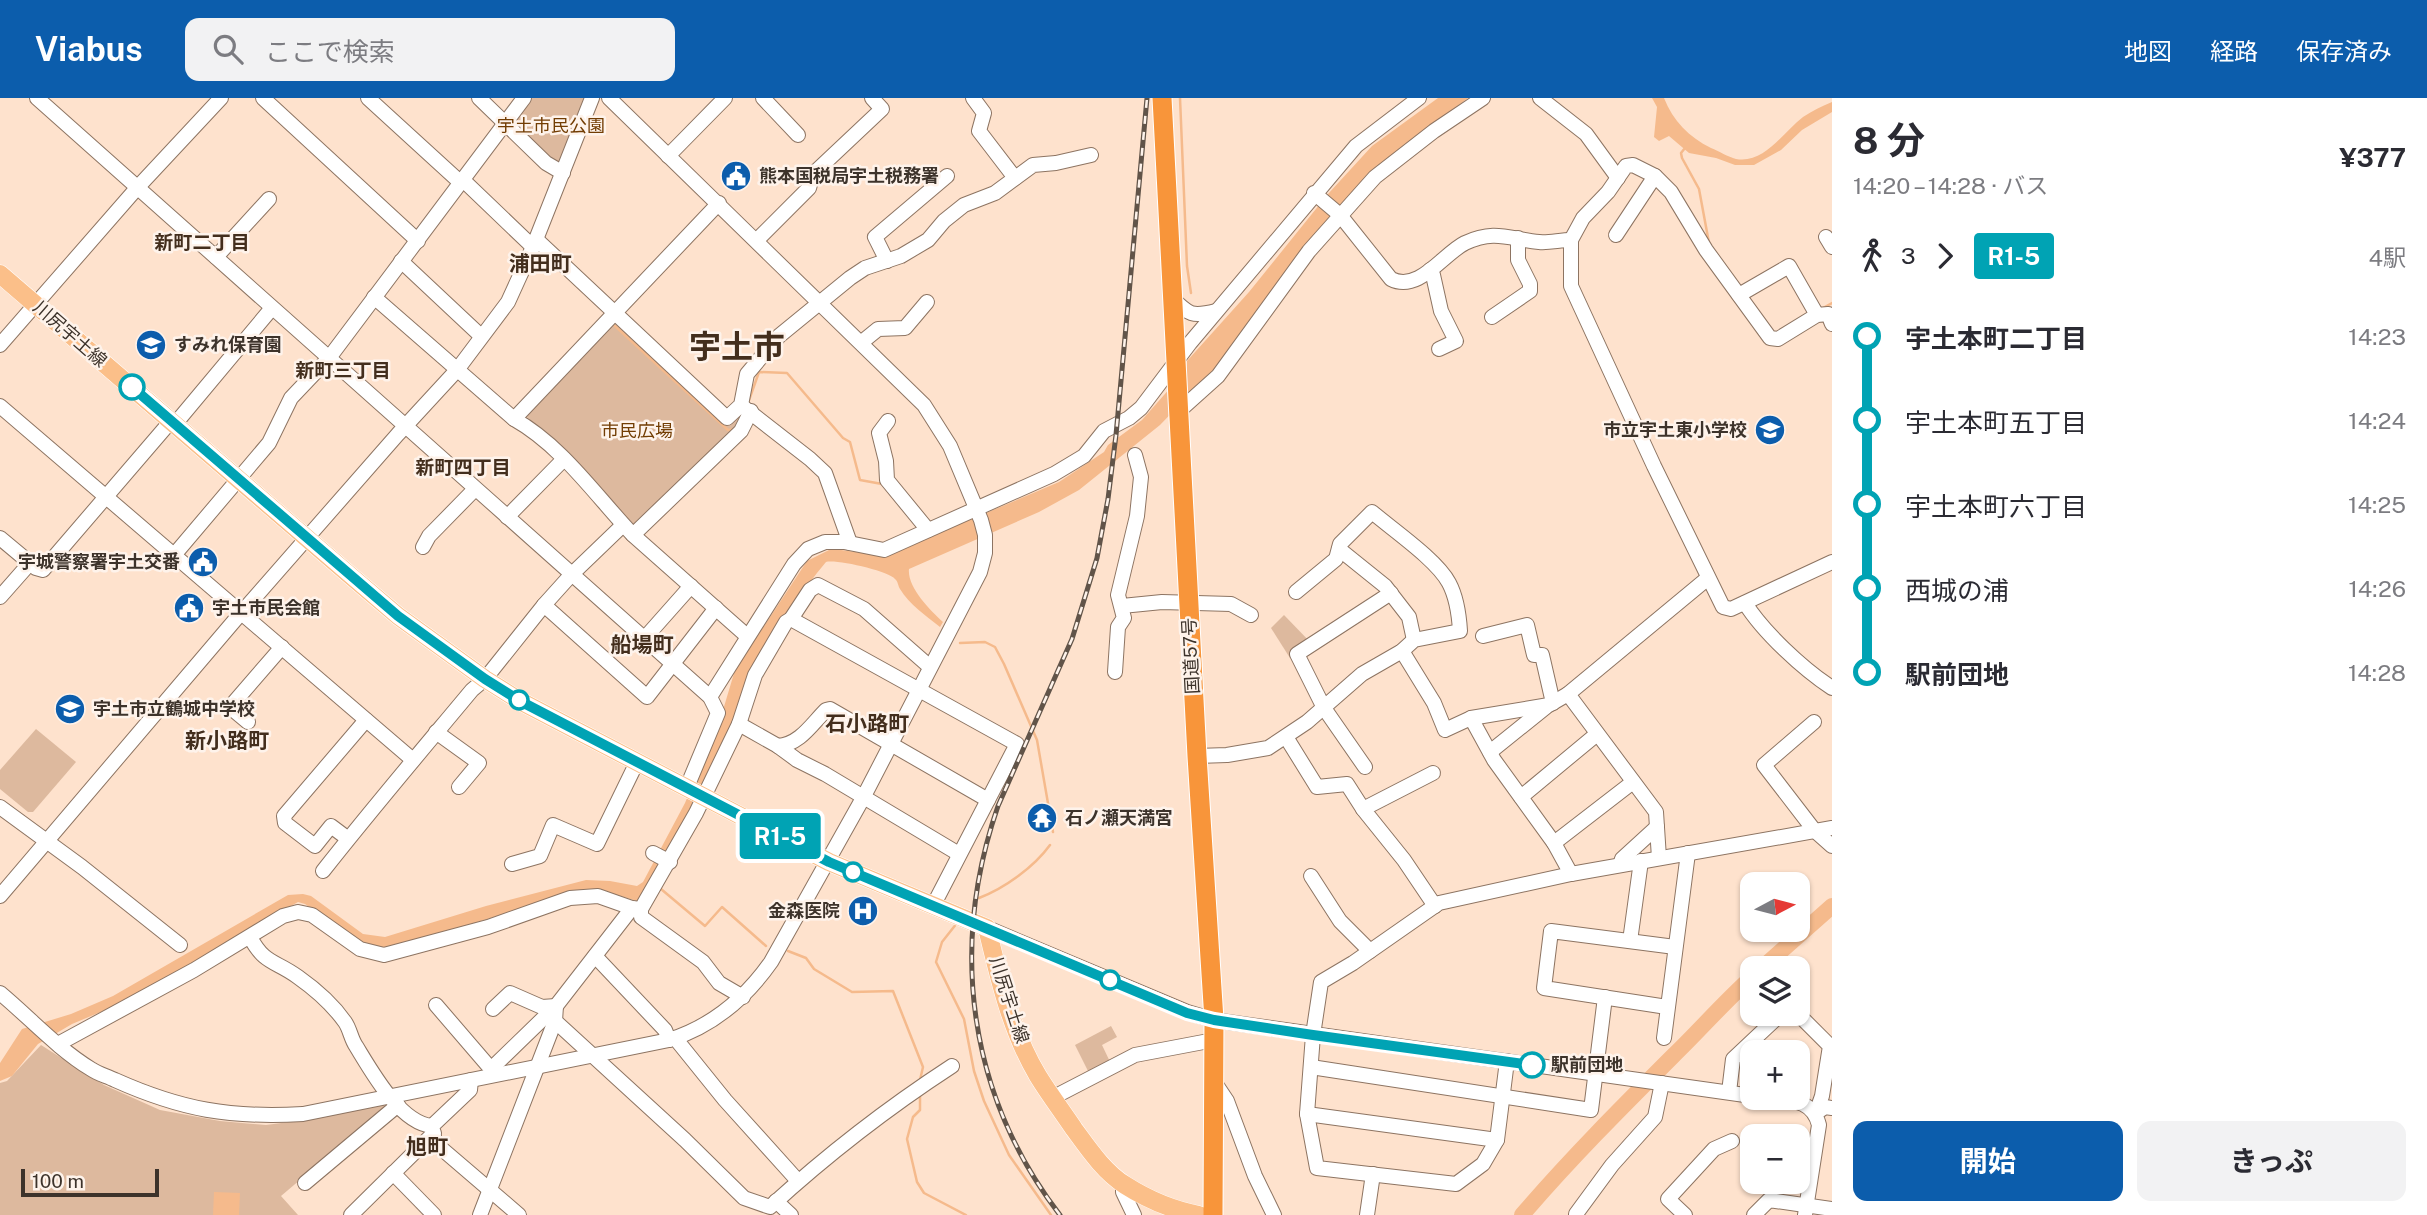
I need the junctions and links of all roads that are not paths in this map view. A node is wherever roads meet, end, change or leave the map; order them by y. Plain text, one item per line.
1 (37, 98) edge
2 (221, 98) edge
3 (263, 98) edge
4 (368, 98) edge
5 (479, 98) edge
6 (524, 98) edge
7 (592, 98) edge
8 (609, 98) edge
9 (724, 98) edge
10 (762, 98) edge
11 (872, 98) edge
12 (973, 98) edge
13 (1162, 98) edge
14 (1419, 98) edge
15 (1483, 98) edge
16 (1540, 98) edge
17 (507, 123) junction
18 (798, 135) dead end
19 (1091, 155) dead end
20 (668, 156) junction
21 (563, 173) junction
22 (947, 176) dead end
23 (1655, 176) junction
24 (1015, 178) junction
25 (1618, 178) junction
26 (462, 182) junction
27 (137, 188) junction
28 (1317, 196) junction
29 (269, 199) dead end
30 (719, 203) junction
31 (1339, 214) junction
32 (1616, 235) dead end
33 (1518, 238) junction
34 (418, 240) junction
35 (757, 240) junction
36 (1571, 240) junction
37 (534, 243) junction
38 (216, 257) junction
39 (401, 261) junction
40 (887, 261) junction
41 (1430, 270) junction
42 (0, 274) edge
43 (1739, 295) junction
44 (374, 298) junction
45 (1172, 298) junction
46 (820, 302) junction
47 (927, 302) dead end
48 (35, 303) junction
49 (272, 308) junction
50 (1216, 311) junction
51 (613, 313) junction
52 (1827, 316) edge
53 (1492, 317) dead end
54 (481, 336) junction
55 (862, 342) junction
56 (0, 345) edge
57 (1439, 349) dead end
58 (328, 358) junction
59 (1175, 369) junction
60 (457, 370) junction
61 (0, 406) edge
62 (746, 408) junction
63 (1179, 411) junction
64 (514, 419) junction
65 (888, 421) dead end
66 (173, 422) junction
67 (405, 425) junction
68 (1135, 455) dead end
69 (564, 459) junction
70 (238, 479) junction
71 (475, 488) junction
72 (105, 498) junction
73 (979, 514) junction
74 (507, 517) junction
75 (628, 530) junction
76 (928, 530) junction
77 (0, 537) edge
78 (307, 538) junction
79 (850, 543) junction
80 (423, 547) dead end
81 (1339, 549) junction
82 (175, 554) junction
83 (1832, 562) edge
84 (30, 563) junction
85 (571, 575) junction
86 (1708, 578) junction
87 (691, 586) junction
88 (1296, 592) dead end
89 (1391, 593) junction
90 (0, 597) edge
91 (1188, 602) junction
92 (1745, 603) junction
93 (544, 605) junction
94 (1122, 606) junction
95 (716, 608) junction
96 (242, 614) junction
97 (1251, 615) dead end
98 (791, 620) junction
99 (747, 636) junction
100 (1483, 636) dead end
101 (644, 639) junction
102 (1414, 640) junction
103 (282, 647) junction
104 (1402, 651) junction
105 (673, 664) junction
106 (930, 667) junction
107 (1115, 672) dead end
108 (485, 679) junction
109 (1832, 688) edge
110 (918, 691) junction
111 (1568, 694) junction
112 (710, 697) junction
113 (1551, 704) junction
114 (1324, 708) junction
115 (1471, 718) junction
116 (366, 720) junction
117 (248, 722) dead end
118 (1814, 722) dead end
119 (739, 724) junction
120 (436, 732) junction
121 (1597, 734) junction
122 (1286, 737) junction
123 (778, 746) junction
124 (890, 746) junction
125 (1490, 752) junction
126 (1196, 756) junction
127 (413, 760) junction
128 (637, 762) junction
129 (1365, 767) dead end
130 (1433, 773) dead end
131 (1633, 782) junction
132 (459, 787) dead end
133 (696, 792) junction
134 (1521, 797) junction
135 (863, 798) junction
136 (988, 800) junction
137 (0, 807) edge
138 (1363, 808) junction
139 (1657, 827) junction
140 (1832, 828) edge
141 (1814, 831) junction
142 (347, 838) junction
143 (47, 842) junction
144 (1554, 843) junction
145 (1832, 846) edge
146 (653, 853) dead end
147 (1688, 853) junction
148 (958, 854) junction
149 (1659, 858) junction
150 (1641, 861) junction
151 (670, 862) junction
152 (829, 862) junction
153 (512, 864) dead end
154 (1620, 865) junction
155 (323, 871) dead end
156 (1571, 874) junction
157 (1311, 876) dead end
158 (0, 896) edge
159 (933, 906) junction
160 (1435, 906) junction
161 (637, 909) junction
162 (987, 928) junction
163 (250, 937) junction
164 (1630, 941) junction
165 (180, 945) dead end
166 (1675, 947) junction
167 (1370, 951) junction
168 (595, 956) junction
169 (0, 993) edge
170 (743, 997) junction
171 (1605, 997) junction
172 (436, 1005) dead end
173 (1667, 1007) junction
174 (493, 1009) dead end
175 (556, 1013) junction
176 (1214, 1020) junction
177 (1768, 1026) edge
178 (1810, 1026) edge
179 (1313, 1035) junction
180 (1664, 1038) dead end
181 (672, 1039) junction
182 (54, 1040) junction
183 (1214, 1040) junction
184 (594, 1056) junction
185 (1507, 1061) junction
186 (952, 1066) dead end
187 (536, 1067) junction
188 (1311, 1067) junction
189 (492, 1072) junction
190 (1595, 1074) junction
191 (471, 1080) junction
192 (1215, 1083) junction
193 (1662, 1083) junction
194 (1729, 1092) junction
195 (1740, 1094) edge
196 (1502, 1096) junction
197 (1052, 1098) junction
198 (394, 1101) junction
199 (1810, 1107) edge
200 (1832, 1108) edge
201 (1816, 1113) junction
202 (1307, 1114) junction
203 (433, 1129) junction
204 (1497, 1140) junction
205 (1732, 1142) dead end
206 (393, 1173) junction
207 (1373, 1174) junction
208 (798, 1181) junction
209 (305, 1183) dead end
210 (1123, 1184) junction
211 (491, 1189) junction
212 (776, 1200) junction
213 (1832, 1209) edge
214 (1805, 1210) edge
215 (359, 1212) edge
216 (1208, 1212) edge
217 (1576, 1214) edge
218 (434, 1215) edge
219 (480, 1215) edge
220 (519, 1215) edge
221 (791, 1215) edge
222 (1134, 1215) edge
223 (1274, 1215) edge
224 (1367, 1215) edge
225 (1685, 1215) edge
226 (1754, 1215) edge

1 - 27 street
2 - 27 street
3 - 34 street
4 - 26 street
5 - 17 street
6 - 17 street
7 - 21 street
8 - 20 street
9 - 20 street
10 - 18 street
11 - 35 street
12 - 24 street
13 - 45 highway, 国道57号
14 - 28 street
15 - 31 street
16 - 25 street
17 - 21 street
17 - 26 street
19 - 24 street
20 - 30 street
21 - 37 street
22 - 40 street
23 - 25 street
23 - 32 street
23 - 43 street
24 - 40 street
25 - 36 street
26 - 34 street
26 - 37 street
27 - 38 street
27 - 48 street
28 - 31 street
28 - 50 street
29 - 38 street
30 - 35 street
30 - 51 street
31 - 41 street
31 - 63 street
33 - 36 street
33 - 41 street
33 - 53 street
34 - 39 street
35 - 46 street
36 - 86 street
37 - 51 street
37 - 54 street
38 - 49 street
39 - 44 street
39 - 54 street
40 - 46 street
41 - 57 street
42 - 48 main road, 川尻宇土線
43 - 52 street
43 - 52 street
44 - 58 street
44 - 60 street
45 - 50 street
45 - 59 highway, 国道57号
46 - 55 street
46 - 62 street
47 - 55 street
48 - 56 street
48 - 66 main road, 川尻宇土線
49 - 58 street
49 - 66 street
50 - 59 street
51 - 62 street
51 - 64 street
54 - 60 street
55 - 73 street
58 - 67 street
58 - 70 street
59 - 63 highway, 国道57号
59 - 73 street
60 - 64 street
60 - 67 street
61 - 72 street
62 - 75 street
62 - 79 street
63 - 91 highway, 国道57号
64 - 69 street
65 - 76 street
66 - 70 main road, 川尻宇土線
66 - 72 street
67 - 71 street
67 - 78 street
68 - 94 street
69 - 74 street
69 - 75 street
70 - 78 main road, 川尻宇土線
70 - 82 street
71 - 74 street
71 - 80 street
72 - 82 street
72 - 84 street
73 - 76 street
73 - 106 street
74 - 85 street
75 - 85 street
75 - 87 street
76 - 79 street
77 - 84 street
78 - 96 street
78 - 108 main road, 川尻宇土線
79 - 99 street
81 - 88 street
81 - 89 street
81 - 102 street
82 - 96 street
83 - 92 street
84 - 90 street
85 - 93 street
85 - 101 street
86 - 92 street
86 - 111 street
87 - 95 street
87 - 101 street
89 - 102 street
89 - 114 street
91 - 94 street
91 - 97 street
91 - 126 highway, 国道57号
92 - 109 street
93 - 105 street
93 - 108 street
94 - 107 street
95 - 99 street
95 - 105 street
96 - 103 street
96 - 143 street
98 - 106 street
98 - 110 street
98 - 119 street
99 - 112 street
100 - 113 street
101 - 105 street
102 - 104 street
103 - 116 street
103 - 117 street
104 - 114 street
104 - 115 street
105 - 112 street
106 - 110 street
108 - 120 street
108 - 128 main road, 川尻宇土線
110 - 124 street
110 - 136 street
111 - 113 street
111 - 121 street
112 - 133 street
113 - 115 street
113 - 125 street
114 - 122 street
114 - 129 street
115 - 125 street
116 - 127 street
116 - 142 street
118 - 141 street
119 - 123 street
119 - 133 street
120 - 127 street
120 - 132 street
121 - 131 street
121 - 134 street
122 - 126 street
122 - 138 street
123 - 124 street
123 - 135 street
124 - 135 street
124 - 136 street
125 - 134 street
126 - 176 highway, 国道57号
127 - 142 street
128 - 133 main road, 川尻宇土線
128 - 153 street
130 - 138 street
131 - 139 street
131 - 144 street
133 - 151 street
133 - 152 main road, 川尻宇土線
134 - 144 street
135 - 148 street
135 - 152 street
136 - 148 street
137 - 143 street
138 - 160 street
139 - 149 street
139 - 154 street
140 - 141 street
141 - 145 street
141 - 147 street
142 - 155 street
143 - 158 street
143 - 165 street
144 - 156 street
146 - 151 street
147 - 149 street
147 - 166 street
148 - 159 street
149 - 150 street
150 - 154 street
150 - 164 street
151 - 161 street
152 - 159 main road, 川尻宇土線
152 - 170 street
154 - 156 street
156 - 160 street
157 - 167 street
159 - 162 main road, 川尻宇土線
160 - 167 street
161 - 163 street
161 - 168 street
161 - 170 street
162 - 176 street
162 - 197 main road, 川尻宇土線
163 - 182 street
163 - 198 street
164 - 166 street
164 - 171 street
166 - 173 street
167 - 179 street
168 - 175 street
168 - 181 street
169 - 182 street
170 - 181 street
171 - 173 street
171 - 190 street
172 - 189 street
173 - 180 street
174 - 175 street
175 - 184 street
175 - 187 street
175 - 189 street
176 - 179 street
176 - 183 highway, 国道57号
177 - 194 street
178 - 201 street
179 - 185 street
179 - 188 street
181 - 184 street
181 - 208 street
182 - 198 street
183 - 192 highway, 国道57号
183 - 197 street
184 - 187 street
184 - 212 street
185 - 190 street
185 - 196 street
186 - 208 street
187 - 189 street
187 - 211 street
188 - 196 street
188 - 202 street
189 - 191 street
190 - 193 street
190 - 196 street
191 - 198 street
191 - 203 street
192 - 216 highway, 国道57号
192 - 223 street
193 - 194 street
193 - 217 street
194 - 195 street
196 - 204 street
197 - 210 main road, 川尻宇土線
198 - 203 street
198 - 209 street
199 - 201 street
200 - 201 street
201 - 214 street
202 - 204 street
202 - 207 street
203 - 206 street
203 - 211 street
204 - 207 street
205 - 225 street
206 - 215 street
206 - 218 street
207 - 224 street
208 - 212 street
210 - 216 main road, 川尻宇土線
210 - 222 street
211 - 219 street
211 - 220 street
212 - 221 street
213 - 214 street
214 - 226 street

